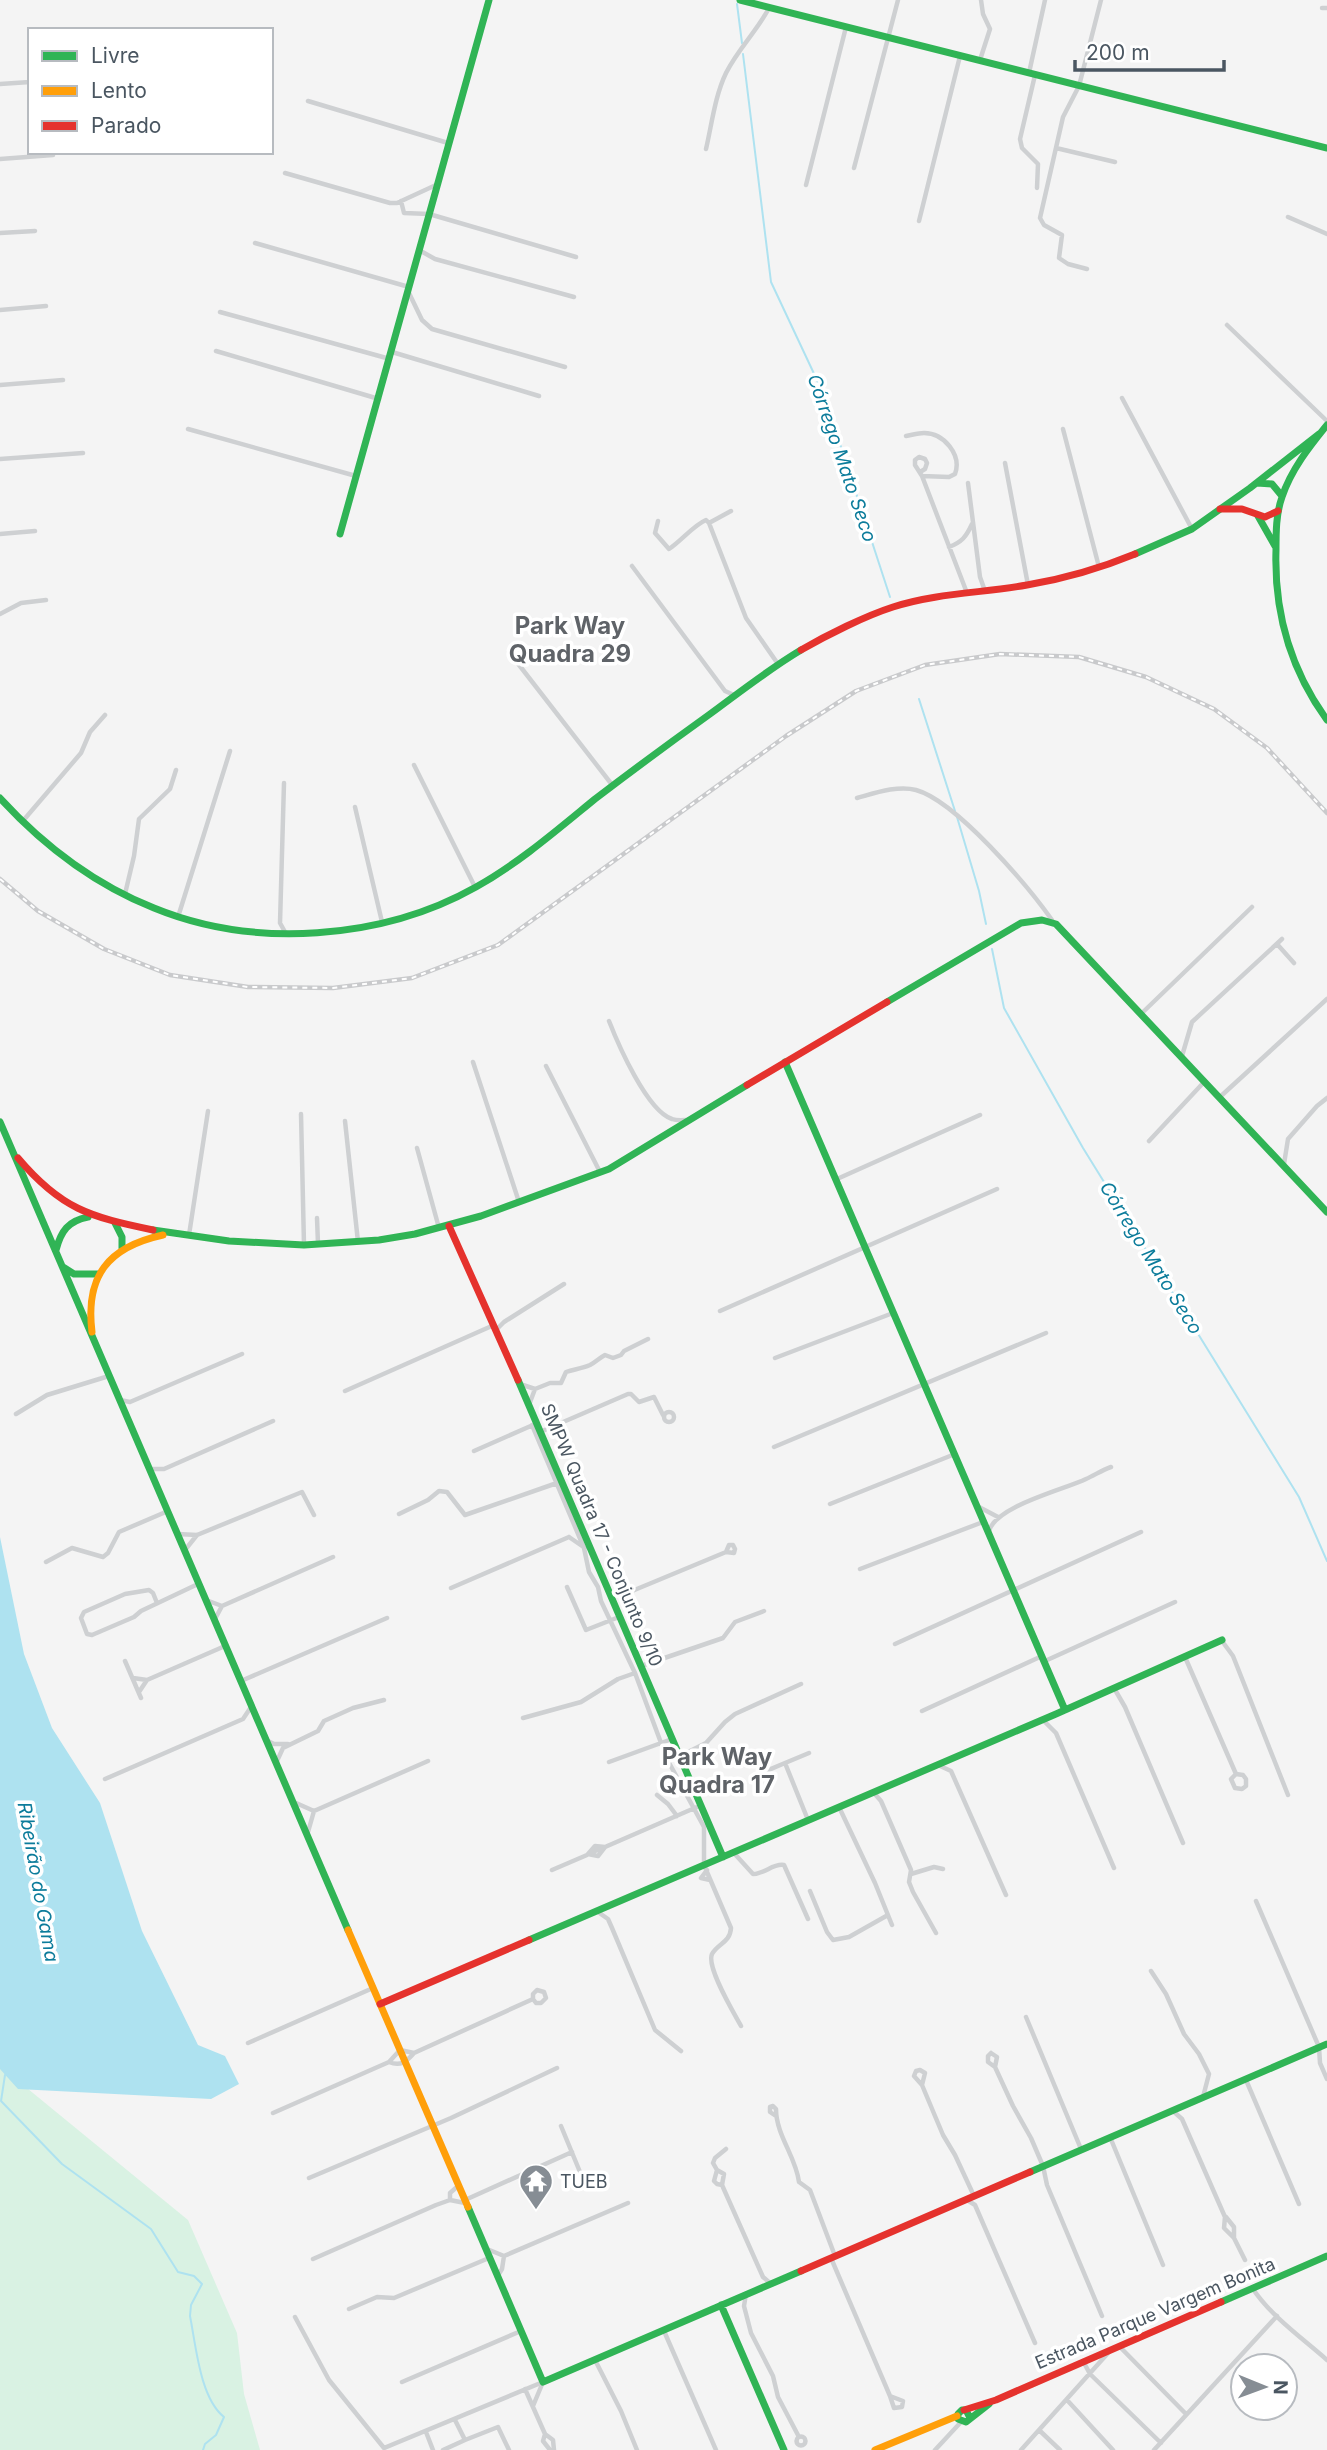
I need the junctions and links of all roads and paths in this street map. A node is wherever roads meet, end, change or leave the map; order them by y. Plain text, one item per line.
1 (489, 0) edge
2 (740, 0) edge
3 (777, 0) edge
4 (898, 0) edge
5 (981, 0) edge
6 (1045, 0) edge
7 (1101, 0) edge
8 (772, 8) junction
9 (846, 27) junction
10 (888, 38) junction
11 (960, 56) junction
12 (980, 60) junction
13 (1032, 74) junction
14 (28, 82) edge
15 (0, 84) edge
16 (1079, 86) junction
17 (308, 101) dead end
18 (448, 143) junction
19 (1056, 148) junction
20 (1327, 148) edge
21 (706, 149) dead end
22 (53, 155) dead end
23 (0, 159) edge
24 (1115, 162) dead end
25 (855, 168) dead end
26 (285, 173) dead end
27 (436, 185) junction
28 (806, 185) dead end
29 (1037, 188) dead end
30 (401, 201) junction
31 (429, 214) junction
32 (1287, 217) dead end
33 (919, 221) dead end
34 (35, 231) dead end
35 (0, 233) edge
36 (1327, 234) edge
37 (255, 243) dead end
38 (419, 250) junction
39 (576, 257) dead end
40 (1087, 269) dead end
41 (409, 290) junction
42 (574, 297) dead end
43 (46, 306) dead end
44 (0, 310) edge
45 (220, 313) dead end
46 (1227, 325) dead end
47 (216, 351) dead end
48 (391, 356) junction
49 (565, 367) dead end
50 (63, 380) dead end
51 (0, 385) edge
52 (539, 396) dead end
53 (1122, 398) dead end
54 (379, 399) junction
55 (1327, 423) edge
56 (188, 429) dead end
57 (1063, 429) dead end
58 (1319, 434) junction
59 (906, 436) dead end
60 (83, 453) dead end
61 (0, 459) edge
62 (1005, 463) dead end
63 (356, 476) junction
64 (968, 483) dead end
65 (1253, 486) junction
66 (1282, 496) junction
67 (1219, 509) junction
68 (731, 511) dead end
69 (1278, 511) junction
70 (1254, 514) junction
71 (658, 520) dead end
72 (709, 523) junction
73 (972, 523) junction
74 (1192, 529) junction
75 (36, 531) dead end
76 (0, 534) edge
77 (340, 534) dead end
78 (949, 547) junction
79 (1276, 548) junction
80 (632, 566) dead end
81 (1100, 568) junction
82 (1028, 585) junction
83 (985, 591) junction
84 (967, 593) junction
85 (46, 600) dead end
86 (0, 614) edge
87 (509, 652) dead end
88 (778, 663) junction
89 (725, 691) junction
90 (735, 696) junction
91 (726, 702) junction
92 (106, 715) dead end
93 (1327, 720) edge
94 (230, 751) dead end
95 (414, 765) dead end
96 (176, 770) dead end
97 (284, 783) dead end
98 (613, 786) junction
99 (0, 798) edge
100 (857, 798) dead end
101 (355, 807) dead end
102 (22, 822) junction
103 (476, 887) junction
104 (125, 894) junction
105 (1252, 906) dead end
106 (178, 917) junction
107 (1052, 921) junction
108 (382, 922) junction
109 (279, 923) junction
110 (273, 932) junction
111 (285, 932) junction
112 (1282, 939) dead end
113 (1277, 944) junction
114 (1294, 962) dead end
115 (1327, 999) edge
116 (1142, 1013) junction
117 (610, 1021) dead end
118 (1182, 1056) junction
119 (473, 1062) dead end
120 (785, 1062) junction
121 (546, 1066) dead end
122 (1206, 1081) junction
123 (1221, 1097) junction
124 (1327, 1098) edge
125 (208, 1111) dead end
126 (301, 1114) dead end
127 (980, 1115) dead end
128 (670, 1119) junction
129 (688, 1120) junction
130 (345, 1121) dead end
131 (0, 1122) edge
132 (669, 1132) junction
133 (1149, 1142) dead end
134 (417, 1148) dead end
135 (13, 1152) junction
136 (1284, 1165) junction
137 (600, 1173) junction
138 (836, 1179) junction
139 (997, 1189) dead end
140 (519, 1203) junction
141 (1325, 1207) edge
142 (90, 1217) junction
143 (317, 1217) dead end
144 (113, 1222) junction
145 (449, 1226) junction
146 (439, 1229) junction
147 (171, 1233) junction
148 (188, 1236) junction
149 (358, 1243) junction
150 (304, 1244) junction
151 (318, 1244) junction
152 (866, 1247) junction
153 (121, 1248) junction
154 (55, 1250) junction
155 (61, 1266) junction
156 (99, 1274) junction
157 (564, 1284) dead end
158 (720, 1311) dead end
159 (893, 1313) junction
160 (504, 1322) junction
161 (494, 1324) junction
162 (1046, 1333) dead end
163 (648, 1339) dead end
164 (95, 1343) junction
165 (242, 1354) dead end
166 (775, 1358) dead end
167 (920, 1374) junction
168 (109, 1377) junction
169 (940, 1379) junction
170 (519, 1384) junction
171 (924, 1386) junction
172 (535, 1389) junction
173 (345, 1391) dead end
174 (119, 1400) junction
175 (130, 1402) junction
176 (529, 1405) junction
177 (124, 1412) junction
178 (16, 1413) dead end
179 (663, 1415) dead end
180 (273, 1421) dead end
181 (534, 1424) junction
182 (544, 1433) junction
183 (774, 1447) dead end
184 (474, 1451) dead end
185 (955, 1454) junction
186 (1111, 1467) dead end
187 (150, 1469) junction
188 (164, 1469) junction
189 (155, 1481) junction
190 (559, 1483) junction
191 (830, 1504) dead end
192 (979, 1507) junction
193 (574, 1510) junction
194 (168, 1511) junction
195 (399, 1514) dead end
196 (314, 1515) dead end
197 (999, 1517) junction
198 (572, 1520) junction
199 (985, 1521) junction
200 (989, 1531) junction
201 (1142, 1532) dead end
202 (178, 1534) junction
203 (197, 1535) junction
204 (569, 1537) junction
205 (587, 1549) junction
206 (185, 1550) junction
207 (726, 1552) dead end
208 (332, 1557) dead end
209 (46, 1562) dead end
210 (860, 1569) dead end
211 (198, 1584) junction
212 (567, 1587) dead end
213 (451, 1588) dead end
214 (1014, 1589) junction
215 (609, 1593) junction
216 (620, 1597) junction
217 (205, 1600) junction
218 (1175, 1602) dead end
219 (157, 1603) junction
220 (222, 1606) junction
221 (615, 1607) junction
222 (764, 1611) dead end
223 (387, 1618) dead end
224 (619, 1618) junction
225 (214, 1620) junction
226 (611, 1621) junction
227 (1222, 1640) joint
228 (895, 1644) dead end
229 (225, 1646) junction
230 (1185, 1657) junction
231 (1044, 1658) junction
232 (125, 1661) dead end
233 (640, 1670) junction
234 (133, 1678) junction
235 (147, 1680) junction
236 (240, 1681) junction
237 (801, 1684) dead end
238 (1114, 1688) junction
239 (384, 1700) dead end
240 (251, 1707) junction
241 (1065, 1710) junction
242 (922, 1711) dead end
243 (523, 1718) dead end
244 (243, 1719) junction
245 (1042, 1720) junction
246 (1056, 1720) junction
247 (257, 1721) junction
248 (1056, 1733) junction
249 (672, 1739) junction
250 (266, 1740) junction
251 (661, 1743) junction
252 (288, 1744) junction
253 (809, 1753) dead end
254 (679, 1756) junction
255 (954, 1758) junction
256 (428, 1761) dead end
257 (609, 1762) dead end
258 (786, 1763) junction
259 (276, 1764) junction
260 (937, 1765) junction
261 (951, 1772) junction
262 (759, 1774) dead end
263 (1236, 1774) dead end
264 (105, 1779) dead end
265 (882, 1789) junction
266 (873, 1793) junction
267 (657, 1795) dead end
268 (1288, 1795) dead end
269 (881, 1801) junction
270 (294, 1802) junction
271 (698, 1807) junction
272 (839, 1807) junction
273 (314, 1811) junction
274 (677, 1816) junction
275 (808, 1820) junction
276 (308, 1836) junction
277 (1183, 1843) dead end
278 (605, 1847) junction
279 (733, 1852) junction
280 (588, 1854) junction
281 (723, 1857) junction
282 (705, 1868) junction
283 (1114, 1868) dead end
284 (943, 1869) dead end
285 (552, 1870) dead end
286 (911, 1874) junction
287 (810, 1891) dead end
288 (1006, 1895) dead end
289 (1256, 1901) dead end
290 (610, 1906) junction
291 (597, 1911) junction
292 (888, 1915) junction
293 (608, 1919) junction
294 (808, 1919) dead end
295 (892, 1925) dead end
296 (936, 1933) dead end
297 (1151, 1971) dead end
298 (373, 1988) junction
299 (533, 1999) dead end
300 (380, 2004) junction
301 (1026, 2017) dead end
302 (741, 2026) dead end
303 (248, 2043) dead end
304 (1323, 2045) edge
305 (400, 2050) junction
306 (681, 2051) dead end
307 (414, 2053) junction
308 (1306, 2053) junction
309 (405, 2062) junction
310 (389, 2063) junction
311 (1321, 2063) junction
312 (995, 2067) dead end
313 (557, 2068) dead end
314 (1246, 2079) junction
315 (1327, 2079) edge
316 (1208, 2081) junction
317 (922, 2085) dead end
318 (1218, 2090) junction
319 (1203, 2097) junction
320 (1182, 2106) junction
321 (1173, 2110) junction
322 (273, 2113) dead end
323 (776, 2116) dead end
324 (1182, 2119) junction
325 (432, 2126) junction
326 (561, 2126) dead end
327 (1110, 2137) junction
328 (726, 2149) dead end
329 (1082, 2149) junction
330 (572, 2152) junction
331 (1042, 2166) junction
332 (717, 2170) junction
333 (580, 2172) dead end
334 (309, 2178) dead end
335 (722, 2185) junction
336 (458, 2186) junction
337 (973, 2196) junction
338 (450, 2200) junction
339 (465, 2202) junction
340 (628, 2203) dead end
341 (1299, 2204) dead end
342 (975, 2205) junction
343 (485, 2249) junction
344 (504, 2256) junction
345 (1327, 2256) edge
346 (833, 2257) junction
347 (489, 2258) junction
348 (313, 2259) dead end
349 (1245, 2260) dead end
350 (1163, 2265) dead end
351 (497, 2277) junction
352 (763, 2277) junction
353 (770, 2283) junction
354 (761, 2287) junction
355 (1253, 2289) junction
356 (746, 2294) junction
357 (733, 2300) junction
358 (721, 2305) junction
359 (744, 2306) junction
360 (349, 2309) dead end
361 (1102, 2316) dead end
362 (1277, 2316) junction
363 (295, 2318) dead end
364 (664, 2331) junction
365 (521, 2332) junction
366 (1035, 2343) dead end
367 (1115, 2347) junction
368 (595, 2360) junction
369 (1327, 2360) edge
370 (1083, 2361) junction
371 (1090, 2374) junction
372 (402, 2382) dead end
373 (543, 2382) junction
374 (525, 2389) junction
375 (890, 2396) dead end
376 (996, 2400) junction
377 (1067, 2400) junction
378 (533, 2407) junction
379 (964, 2410) junction
380 (1186, 2414) junction
381 (970, 2418) junction
382 (959, 2419) junction
383 (455, 2420) junction
384 (1039, 2430) junction
385 (426, 2432) junction
386 (545, 2434) junction
387 (799, 2437) dead end
388 (465, 2440) junction
389 (1161, 2442) junction
390 (391, 2449) edge
391 (433, 2450) edge
392 (443, 2450) edge
393 (509, 2450) edge
394 (552, 2450) edge
395 (637, 2450) edge
396 (716, 2450) edge
397 (784, 2450) edge
398 (875, 2450) edge
399 (935, 2450) edge
400 (1021, 2450) edge
401 (1060, 2450) edge
402 (1113, 2450) edge
403 (1154, 2450) edge

1 - 18 street
2 - 8 street
3 - 8 street
4 - 10 street
5 - 12 street
6 - 13 street
7 - 16 street
8 - 9 street
8 - 21 street
9 - 10 street
9 - 28 street
10 - 11 street
10 - 25 street
11 - 12 street
11 - 33 street
12 - 13 street
13 - 16 street
13 - 29 street
14 - 15 street
16 - 19 street
16 - 20 street
17 - 18 street
18 - 27 street
19 - 24 street
19 - 40 street
22 - 23 street
26 - 30 street
27 - 30 street
27 - 31 street
30 - 31 street
31 - 38 street
31 - 39 street
32 - 36 street
34 - 35 street
37 - 41 street
38 - 41 street
38 - 42 street
41 - 48 street
41 - 49 street
43 - 44 street
45 - 48 street
46 - 55 street
47 - 54 street
48 - 52 street
48 - 54 street
50 - 51 street
53 - 74 street
54 - 63 street
55 - 58 street
56 - 63 street
57 - 81 street
58 - 65 street
58 - 66 street
59 - 78 street
60 - 61 street
62 - 82 street
63 - 77 street
64 - 73 street
65 - 66 street
65 - 67 street
65 - 70 street
66 - 69 street
67 - 70 street
67 - 74 street
68 - 72 street
69 - 70 street
69 - 79 street
70 - 79 street
71 - 72 street
72 - 88 street
73 - 78 street
73 - 83 street
74 - 81 street
75 - 76 street
78 - 84 street
79 - 93 street
80 - 89 street
81 - 82 street
82 - 83 street
83 - 84 street
84 - 88 street
85 - 86 street
87 - 98 street
88 - 90 street
89 - 90 street
89 - 91 street
90 - 91 street
91 - 98 street
92 - 102 street
94 - 106 street
95 - 103 street
96 - 104 street
97 - 109 street
98 - 103 street
99 - 102 street
100 - 107 street
101 - 108 street
102 - 104 street
103 - 108 street
104 - 106 street
105 - 116 street
106 - 110 street
107 - 116 street
107 - 120 street
108 - 111 street
109 - 110 street
109 - 111 street
110 - 111 street
112 - 113 street
113 - 114 street
113 - 118 street
115 - 123 street
116 - 118 street
117 - 128 street
118 - 122 street
119 - 140 street
120 - 129 street
120 - 138 street
121 - 137 street
122 - 123 street
122 - 133 street
123 - 136 street
124 - 136 street
125 - 148 street
126 - 150 street
127 - 138 street
128 - 129 street
128 - 132 street
129 - 132 street
130 - 149 street
131 - 135 street
132 - 137 street
134 - 146 street
135 - 142 street
135 - 154 street
136 - 141 street
137 - 140 street
138 - 152 street
139 - 152 street
140 - 145 street
142 - 144 street
142 - 154 street
143 - 151 street
144 - 147 street
144 - 153 street
145 - 146 street
145 - 161 street, SMPW Quadra 17 - Conjunto 9/10
146 - 149 street
147 - 148 street
147 - 153 street
148 - 150 street
149 - 151 street
150 - 151 street
152 - 158 street
152 - 159 street
153 - 156 street
154 - 155 street
155 - 156 street
155 - 164 street
156 - 164 street
157 - 160 street
159 - 166 street
159 - 167 street
160 - 161 street
160 - 161 street
161 - 170 street, SMPW Quadra 17 - Conjunto 9/10
161 - 173 street
162 - 169 street
163 - 172 street
164 - 168 street
165 - 175 street
167 - 169 street
167 - 171 street
168 - 174 street
168 - 178 street
169 - 171 street
170 - 172 street
170 - 176 street, SMPW Quadra 17 - Conjunto 9/10
171 - 183 street
171 - 185 street
172 - 176 street
174 - 175 street
174 - 177 street
175 - 177 street
176 - 181 street, SMPW Quadra 17 - Conjunto 9/10
177 - 187 street
179 - 182 street
180 - 188 street
181 - 182 street, SMPW Quadra 17 - Conjunto 9/10
181 - 184 street
181 - 190 street
182 - 190 street, SMPW Quadra 17 - Conjunto 9/10
185 - 191 street
185 - 192 street
186 - 197 street
187 - 188 street
187 - 189 street
188 - 189 street
189 - 194 street
190 - 193 street, SMPW Quadra 17 - Conjunto 9/10
190 - 195 street
190 - 198 street
192 - 197 street
192 - 199 street
193 - 198 street
193 - 205 street, SMPW Quadra 17 - Conjunto 9/10
194 - 202 street
194 - 209 street
196 - 203 street
197 - 200 street
198 - 204 street
198 - 205 street
199 - 200 street
199 - 210 street
200 - 214 street
201 - 214 street
202 - 203 street
202 - 206 street
203 - 206 street
204 - 205 street
204 - 213 street
205 - 215 street, SMPW Quadra 17 - Conjunto 9/10
205 - 226 street
206 - 211 street
207 - 216 street
208 - 220 street
211 - 217 street
211 - 219 street
212 - 226 street
214 - 228 street
214 - 231 street
215 - 216 street
215 - 221 street, SMPW Quadra 17 - Conjunto 9/10
216 - 221 street
217 - 220 street
217 - 225 street
218 - 231 street
219 - 219 street
220 - 225 street
221 - 224 street, SMPW Quadra 17 - Conjunto 9/10
222 - 233 street
223 - 236 street
224 - 226 street
224 - 233 street, SMPW Quadra 17 - Conjunto 9/10
225 - 229 street
226 - 233 street
227 - 230 street
227 - 268 street
229 - 235 street
229 - 236 street
230 - 238 street
230 - 263 street
231 - 241 street
231 - 242 street
232 - 234 street
233 - 243 street
233 - 249 street, SMPW Quadra 17 - Conjunto 9/10
233 - 251 street
234 - 235 street
234 - 235 street
236 - 240 street
237 - 254 street
238 - 241 street
238 - 277 street
239 - 252 street
240 - 244 street
240 - 247 street
241 - 246 street
244 - 247 street
244 - 264 street
245 - 246 street
245 - 248 street
245 - 255 street
246 - 248 street
247 - 250 street
248 - 283 street
249 - 251 street
249 - 254 street, SMPW Quadra 17 - Conjunto 9/10
250 - 252 street
250 - 259 street
251 - 257 street
251 - 271 street
252 - 259 street
253 - 258 street
254 - 271 street, SMPW Quadra 17 - Conjunto 9/10
255 - 260 street
255 - 261 street
256 - 273 street
258 - 262 street
258 - 275 street
259 - 270 street
260 - 261 street
260 - 265 street
261 - 288 street
265 - 266 street
265 - 269 street
266 - 269 street
266 - 272 street
267 - 274 street
269 - 286 street
270 - 273 street
270 - 276 street
271 - 274 street
271 - 281 street, SMPW Quadra 17 - Conjunto 9/10
271 - 282 street
272 - 275 street
272 - 292 street
273 - 276 street
274 - 278 street
275 - 279 street
276 - 298 street
278 - 280 street
278 - 280 street
279 - 281 street
279 - 294 street
280 - 285 street
281 - 282 street
282 - 290 street
282 - 302 street
284 - 286 street
286 - 296 street
287 - 292 street
289 - 304 street
290 - 291 street
290 - 293 street
291 - 293 street
291 - 300 street
292 - 295 street
293 - 306 street
297 - 316 street
298 - 300 street
298 - 303 street
299 - 307 street
300 - 305 street
301 - 329 street
304 - 308 street
304 - 311 street
305 - 307 street
305 - 309 street
305 - 310 street
307 - 309 street
308 - 311 street
308 - 314 street
309 - 310 street
309 - 325 street
310 - 322 street
311 - 315 street
312 - 331 street
313 - 325 street
314 - 318 street
314 - 341 street
316 - 318 street
316 - 319 street
317 - 337 street
318 - 319 street
319 - 320 street
320 - 321 street
320 - 324 street
321 - 324 street
321 - 327 street
323 - 346 street
324 - 349 street
325 - 334 street
325 - 336 street
326 - 330 street
327 - 329 street
327 - 350 street
328 - 332 street
329 - 331 street
330 - 333 street
330 - 339 street
331 - 337 street
331 - 361 street
332 - 335 street
332 - 335 street
335 - 352 street
336 - 338 street
336 - 339 street
337 - 342 street
337 - 342 street
337 - 346 street
338 - 339 street
338 - 348 street
339 - 343 street
340 - 344 street
342 - 366 street
343 - 344 street
343 - 347 street
344 - 351 street
345 - 355 street, Estrada Parque Vargem Bonita
346 - 353 street
346 - 375 street
347 - 351 street
347 - 360 street
351 - 365 street
352 - 353 street
352 - 354 street
353 - 354 street
354 - 356 street
355 - 362 street
355 - 367 street, Estrada Parque Vargem Bonita
356 - 357 street
356 - 359 street
357 - 358 street
357 - 359 street
358 - 364 street
358 - 397 street
359 - 387 street
362 - 369 street
362 - 380 street
363 - 390 street
364 - 368 street
364 - 396 street
365 - 372 street
365 - 373 street
367 - 370 street, Estrada Parque Vargem Bonita
367 - 371 street
367 - 380 street
368 - 373 street
368 - 395 street
370 - 371 street
370 - 376 street, Estrada Parque Vargem Bonita
371 - 377 street
371 - 389 street
373 - 374 street
373 - 378 street
374 - 378 street
374 - 383 street
376 - 379 street, Estrada Parque Vargem Bonita
376 - 381 street, Estrada Parque Vargem Bonita
377 - 384 street
377 - 402 street
378 - 386 street
379 - 381 street
379 - 382 street
380 - 389 street
381 - 382 street
382 - 398 street
382 - 399 street
383 - 385 street
383 - 388 street
384 - 400 street
384 - 401 street
385 - 390 street
385 - 391 street
386 - 394 street
386 - 394 street
388 - 392 street
388 - 393 street
389 - 403 street

